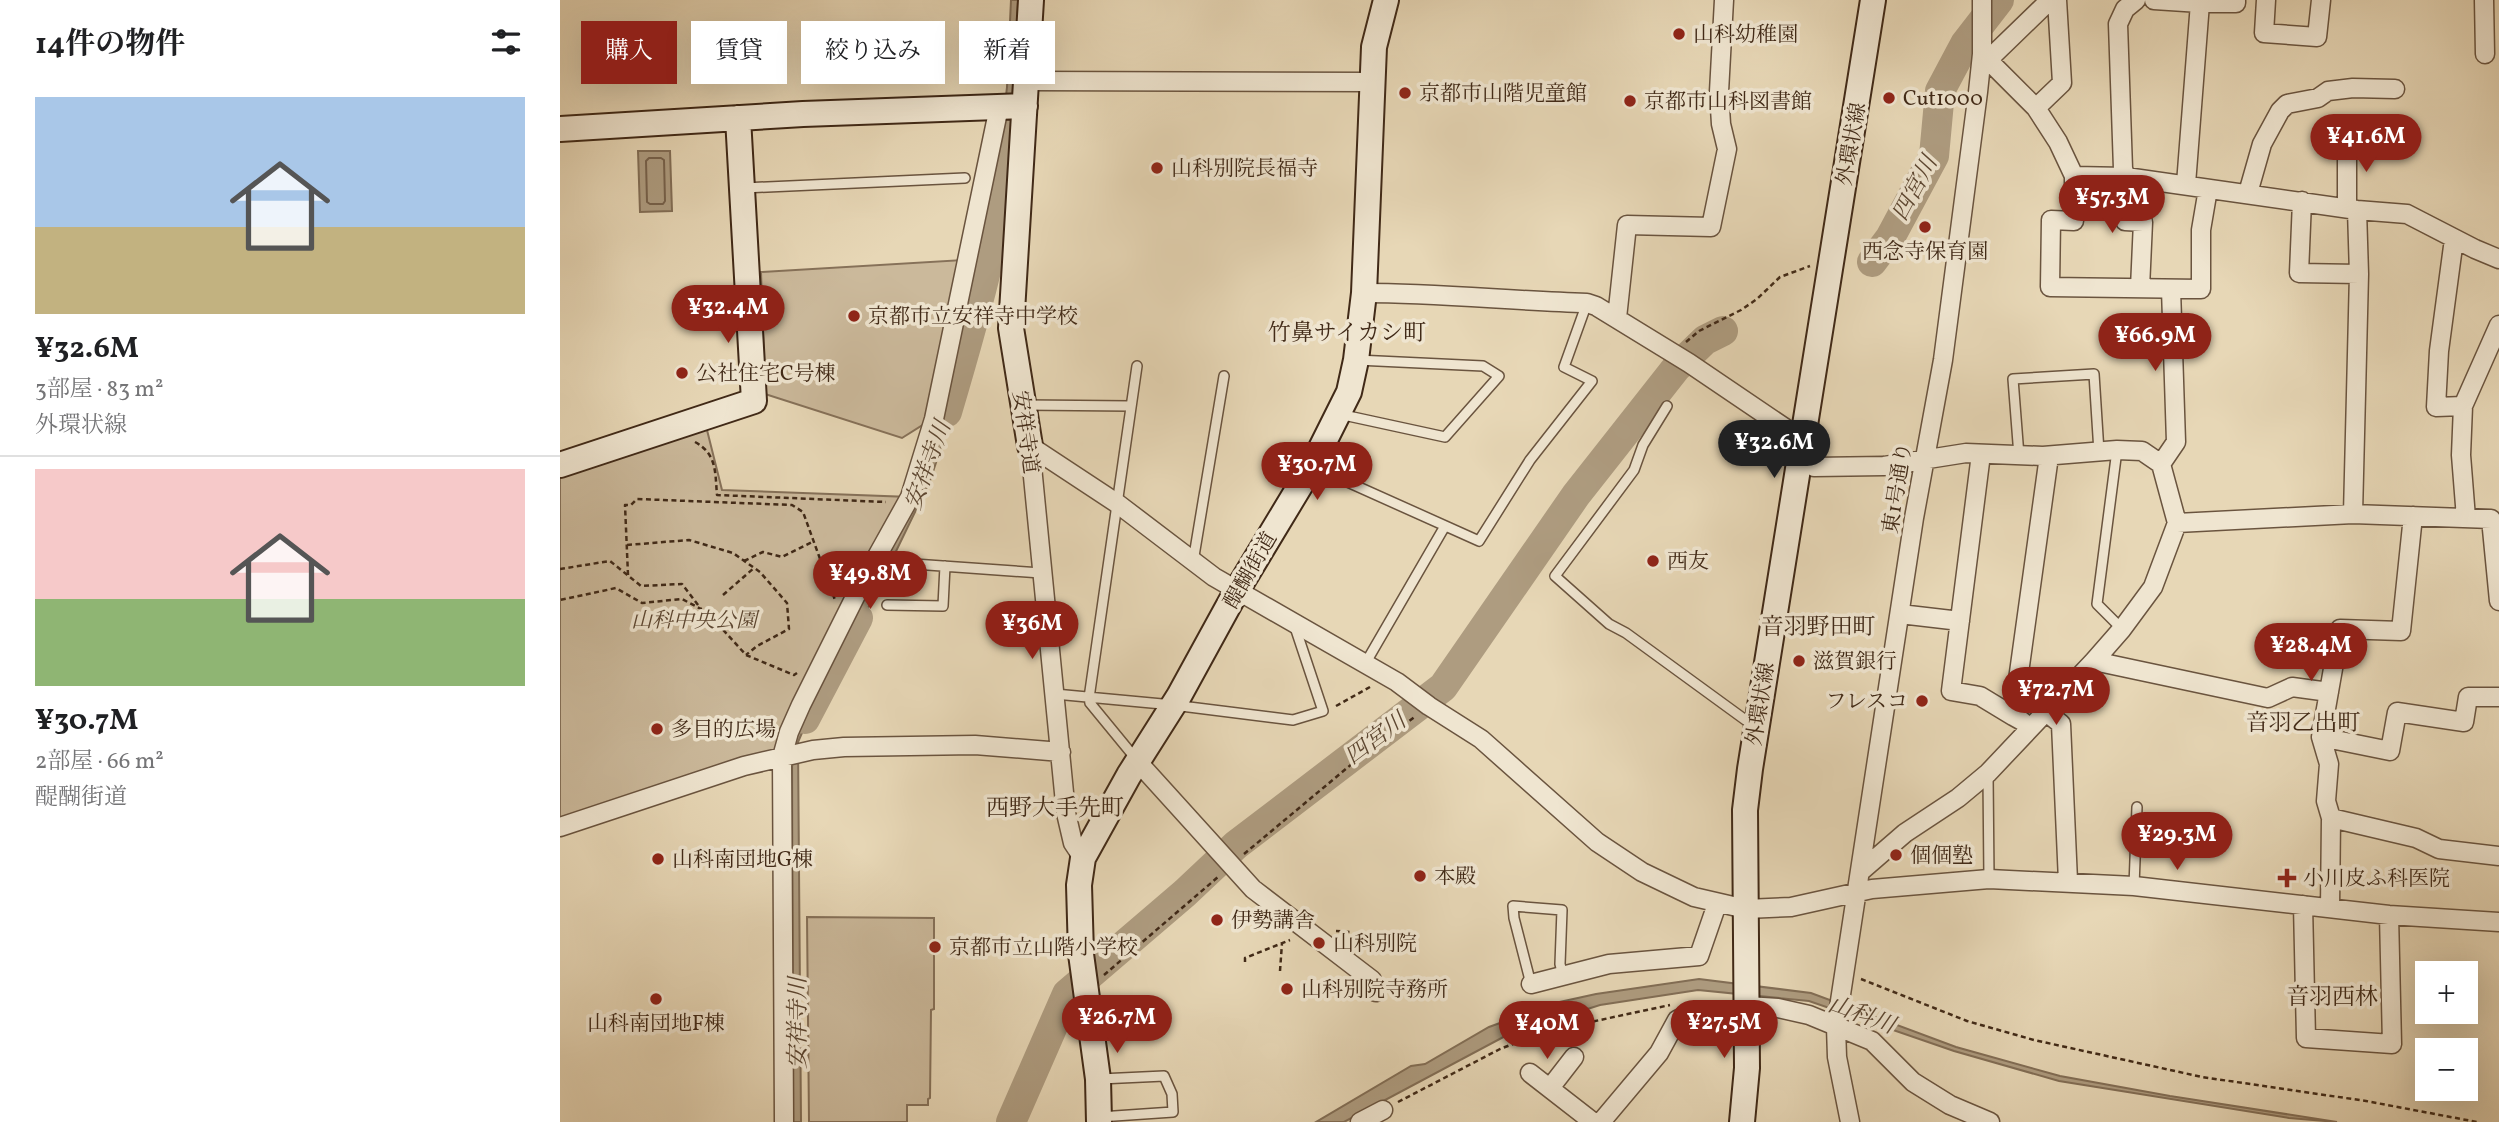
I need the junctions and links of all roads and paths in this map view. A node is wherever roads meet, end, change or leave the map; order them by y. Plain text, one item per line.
1 (1031, 0) edge
2 (1386, 0) edge
3 (1724, 0) edge
4 (1873, 0) edge
5 (1982, 0) edge
6 (2050, 0) edge
7 (2057, 0) edge
8 (2136, 0) edge
9 (2154, 0) edge
10 (2236, 0) edge
11 (2266, 0) edge
12 (2321, 0) edge
13 (2484, 0) edge
14 (2200, 3) junction
15 (1030, 21) edge
16 (2485, 54) dead end
17 (1985, 57) junction
18 (1055, 81) edge
19 (1372, 82) junction
20 (1028, 84) edge
21 (2395, 89) dead end
22 (1025, 106) junction
23 (999, 107) junction
24 (2036, 108) junction
25 (738, 118) junction
26 (560, 130) edge
27 (2347, 139) dead end
28 (2074, 176) junction
29 (2126, 177) junction
30 (965, 178) dead end
31 (2186, 184) junction
32 (742, 188) junction
33 (2208, 188) junction
34 (2248, 193) junction
35 (2302, 201) junction
36 (2352, 209) junction
37 (2454, 239) junction
38 (2499, 259) edge
39 (1810, 266) dead end
40 (2358, 274) junction
41 (2140, 288) junction
42 (2171, 289) junction
43 (1364, 293) junction
44 (1587, 303) junction
45 (1616, 318) junction
46 (2499, 325) edge
47 (1680, 358) junction
48 (1356, 360) junction
49 (1137, 366) dead end
50 (1224, 376) dead end
51 (1023, 405) junction
52 (1130, 406) junction
53 (1667, 406) dead end
54 (2463, 406) junction
55 (1338, 414) junction
56 (685, 436) dead end
57 (1030, 446) junction
58 (1802, 450) junction
59 (2108, 452) junction
60 (1981, 454) junction
61 (2019, 456) junction
62 (2049, 456) junction
63 (1924, 461) junction
64 (2161, 464) junction
65 (560, 465) edge
66 (1312, 466) junction
67 (907, 503) junction
68 (1118, 504) junction
69 (2353, 514) junction
70 (2413, 516) junction
71 (2495, 517) edge
72 (2466, 518) junction
73 (2177, 523) junction
74 (1445, 526) junction
75 (814, 541) junction
76 (627, 545) junction
77 (744, 561) junction
78 (1193, 562) junction
79 (914, 564) dead end
80 (946, 566) junction
81 (754, 568) junction
82 (560, 569) edge
83 (2498, 572) edge
84 (1041, 573) junction
85 (628, 575) junction
86 (1236, 592) junction
87 (723, 595) dead end
88 (560, 600) edge
89 (2499, 601) edge
90 (887, 605) dead end
91 (706, 611) dead end
92 (1900, 614) junction
93 (1961, 621) junction
94 (843, 622) junction
95 (1294, 624) junction
96 (2122, 629) junction
97 (746, 655) junction
98 (2094, 661) junction
99 (1365, 664) junction
100 (803, 666) dead end
101 (1387, 676) junction
102 (2329, 692) junction
103 (1055, 694) junction
104 (2499, 697) edge
105 (1089, 698) junction
106 (1173, 705) junction
107 (1429, 706) junction
108 (1323, 711) junction
109 (2045, 711) junction
110 (2013, 716) junction
111 (2031, 726) junction
112 (1756, 728) junction
113 (2321, 737) junction
114 (1061, 752) junction
115 (782, 757) junction
116 (1137, 761) junction
117 (1987, 773) junction
118 (2137, 807) dead end
119 (2331, 818) junction
120 (560, 827) edge
121 (2499, 856) edge
122 (1083, 858) junction
123 (1226, 858) junction
124 (1860, 872) junction
125 (1989, 878) junction
126 (2068, 881) junction
127 (2134, 886) junction
128 (1857, 893) junction
129 (1717, 904) junction
130 (2303, 905) junction
131 (2330, 908) junction
132 (1746, 909) junction
133 (2389, 915) junction
134 (2499, 922) edge
135 (1309, 932) junction
136 (1282, 943) junction
137 (1245, 962) dead end
138 (1280, 971) dead end
139 (1563, 976) junction
140 (1844, 977) junction
141 (1531, 985) joint
142 (1085, 991) junction
143 (1376, 992) dead end
144 (1674, 1005) dead end
145 (1747, 1008) junction
146 (1837, 1023) junction
147 (1574, 1058) dead end
148 (1531, 1073) dead end
149 (1098, 1079) junction
150 (1550, 1088) junction
151 (1382, 1110) joint
152 (1099, 1120) edge
153 (784, 1122) edge
154 (1360, 1122) edge
155 (1593, 1122) edge
156 (1601, 1122) edge
157 (1742, 1122) edge
158 (1850, 1122) edge
159 (1990, 1122) edge
160 (2477, 1122) edge

1 - 15 street, 安祥寺道
2 - 19 street, 醍醐街道
3 - 45 street
4 - 58 street, 外環状線
5 - 17 street, 東1号通り
6 - 17 street
7 - 24 street
8 - 29 street
9 - 14 street
10 - 14 street
11 - 12 street
13 - 16 street
14 - 31 street
17 - 24 street
17 - 63 street, 東1号通り
18 - 19 street
19 - 43 street, 醍醐街道
20 - 22 street, 安祥寺道
21 - 34 street
22 - 23 street
22 - 51 street, 安祥寺道
23 - 25 street
23 - 67 street
24 - 28 street
25 - 26 street
25 - 32 street
27 - 36 street
28 - 29 street
28 - 41 street
29 - 31 street
29 - 41 street
30 - 32 lane
31 - 33 street
32 - 65 street
33 - 34 street
33 - 42 street
34 - 35 street
35 - 36 street
35 - 40 street
36 - 37 street
36 - 40 street
37 - 38 street
37 - 54 street
39 - 47 path
40 - 69 street
41 - 42 street
42 - 64 street
43 - 44 street
43 - 48 street, 醍醐街道
44 - 45 street
44 - 74 lane
45 - 47 street
46 - 54 street
47 - 58 street
48 - 55 street, 醍醐街道
48 - 55 lane
49 - 52 lane
50 - 78 lane
51 - 52 lane
51 - 57 street, 安祥寺道
52 - 68 lane
53 - 112 lane
54 - 72 street
55 - 66 street, 醍醐街道
56 - 67 path
57 - 68 street
57 - 84 street, 安祥寺道
58 - 63 street
58 - 112 street, 外環状線
59 - 61 lane
59 - 62 street
59 - 64 street
59 - 96 lane
60 - 61 street
60 - 63 street
60 - 93 street
61 - 62 street
62 - 110 street
63 - 92 street, 東1号通り
64 - 73 street
66 - 74 lane
66 - 86 street, 醍醐街道
67 - 94 street
68 - 78 street
68 - 105 lane
69 - 70 street
69 - 73 street
70 - 72 street
70 - 102 street
71 - 72 street
71 - 83 street
73 - 96 street
74 - 99 lane
75 - 76 path
75 - 77 path
75 - 94 path
76 - 77 path
76 - 85 path
77 - 81 path
78 - 86 street
79 - 80 lane
80 - 84 lane
80 - 90 lane
81 - 87 path
81 - 97 path
82 - 85 path
83 - 89 street
84 - 103 street, 安祥寺道
85 - 88 path
86 - 95 street
86 - 106 street, 醍醐街道
91 - 97 path
92 - 93 street
92 - 124 street, 東1号通り
93 - 110 street
94 - 115 street
95 - 99 street
95 - 108 lane
96 - 98 street
97 - 100 path
98 - 102 street
98 - 109 street
99 - 101 street
101 - 107 street
101 - 108 path
102 - 113 street
103 - 105 lane
103 - 114 street, 安祥寺道
104 - 113 street
105 - 106 lane
105 - 116 lane
106 - 108 lane
106 - 116 street, 醍醐街道
107 - 123 path
107 - 129 street
109 - 111 street
109 - 126 street
110 - 111 street
111 - 117 street
112 - 132 street, 外環状線
113 - 119 street
114 - 115 street
114 - 122 street, 安祥寺道
115 - 120 street
115 - 153 street
116 - 122 street, 醍醐街道
116 - 123 street
117 - 124 street
117 - 125 lane
118 - 127 lane
119 - 121 street
119 - 131 street
122 - 142 street, 醍醐街道
123 - 135 street
123 - 142 path
124 - 128 street, 東1号通り
125 - 126 street
125 - 128 street
126 - 127 street
127 - 130 street
128 - 132 street
128 - 140 street, 東1号通り
129 - 132 street
129 - 139 street
130 - 131 street
130 - 133 street
131 - 133 street
132 - 145 street, 外環状線
133 - 134 street
135 - 136 path
135 - 143 street
136 - 137 path
136 - 138 path
139 - 141 street
139 - 141 lane
140 - 146 street, 東1号通り
140 - 160 path
142 - 149 street, 醍醐街道
144 - 151 path
145 - 146 street
145 - 156 street
145 - 157 street, 外環状線
146 - 158 street, 東1号通り
146 - 159 street
147 - 150 street
148 - 150 street
149 - 152 street, 醍醐街道
149 - 152 lane
150 - 155 street
151 - 154 street

